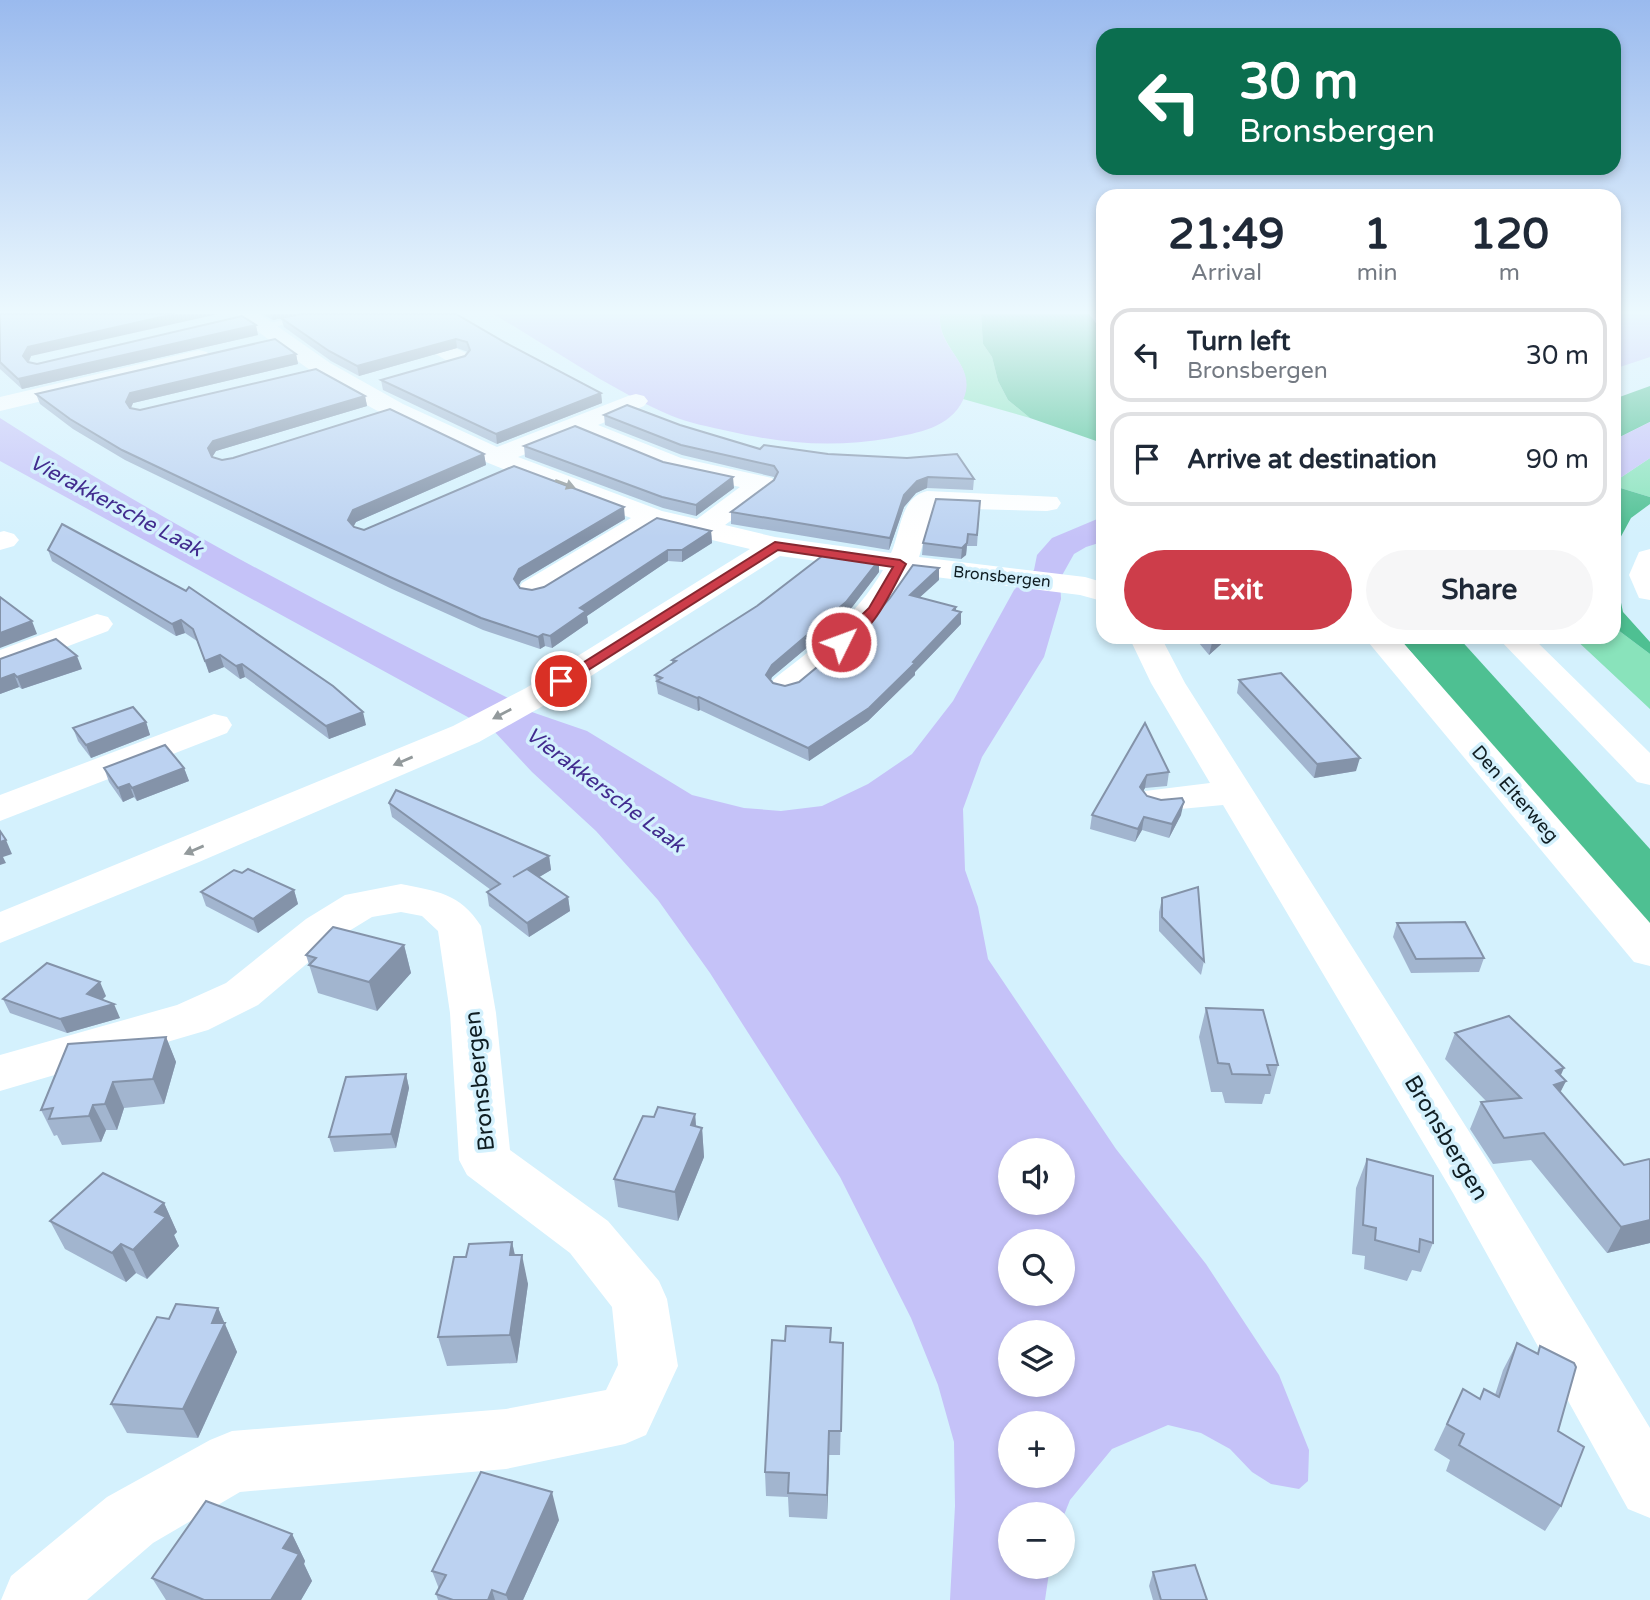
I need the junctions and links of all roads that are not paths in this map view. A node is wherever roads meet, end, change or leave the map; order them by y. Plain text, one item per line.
1 (67, 389) edge
2 (371, 389) edge
3 (636, 401) dead end
4 (0, 404) edge
5 (574, 424) junction
6 (504, 461) junction
7 (477, 481) edge
8 (1047, 503) dead end
9 (653, 517) junction
10 (701, 530) junction
11 (775, 546) junction
12 (1650, 558) edge
13 (900, 564) junction
14 (1094, 589) edge
15 (533, 590) edge
16 (1650, 591) edge
17 (97, 624) dead end
18 (1148, 644) edge
19 (1386, 644) edge
20 (1520, 644) edge
21 (0, 662) edge
22 (786, 685) edge
23 (214, 725) dead end
24 (1650, 774) edge
25 (1235, 792) junction
26 (1159, 799) edge
27 (0, 809) edge
28 (0, 928) edge
29 (1650, 951) edge
30 (0, 1073) edge
31 (1650, 1488) edge
32 (35, 1600) edge

1 - 4 street
2 - 6 street, Bronsbergen
3 - 5 street
5 - 6 street
5 - 10 street
6 - 7 street
6 -> 9 street, Bronsbergen
8 - 13 street
9 - 10 street, Bronsbergen
9 - 15 street
10 - 11 street, Bronsbergen
11 - 13 street, Bronsbergen
11 -> 28 street
12 - 16 street
13 - 14 street, Bronsbergen
13 - 22 street
17 - 21 street
18 - 25 street, Bronsbergen
19 - 29 street, Den Elterweg
20 - 24 street
23 - 27 street
25 - 26 street
25 - 31 street, Bronsbergen
30 - 32 street, Bronsbergen

